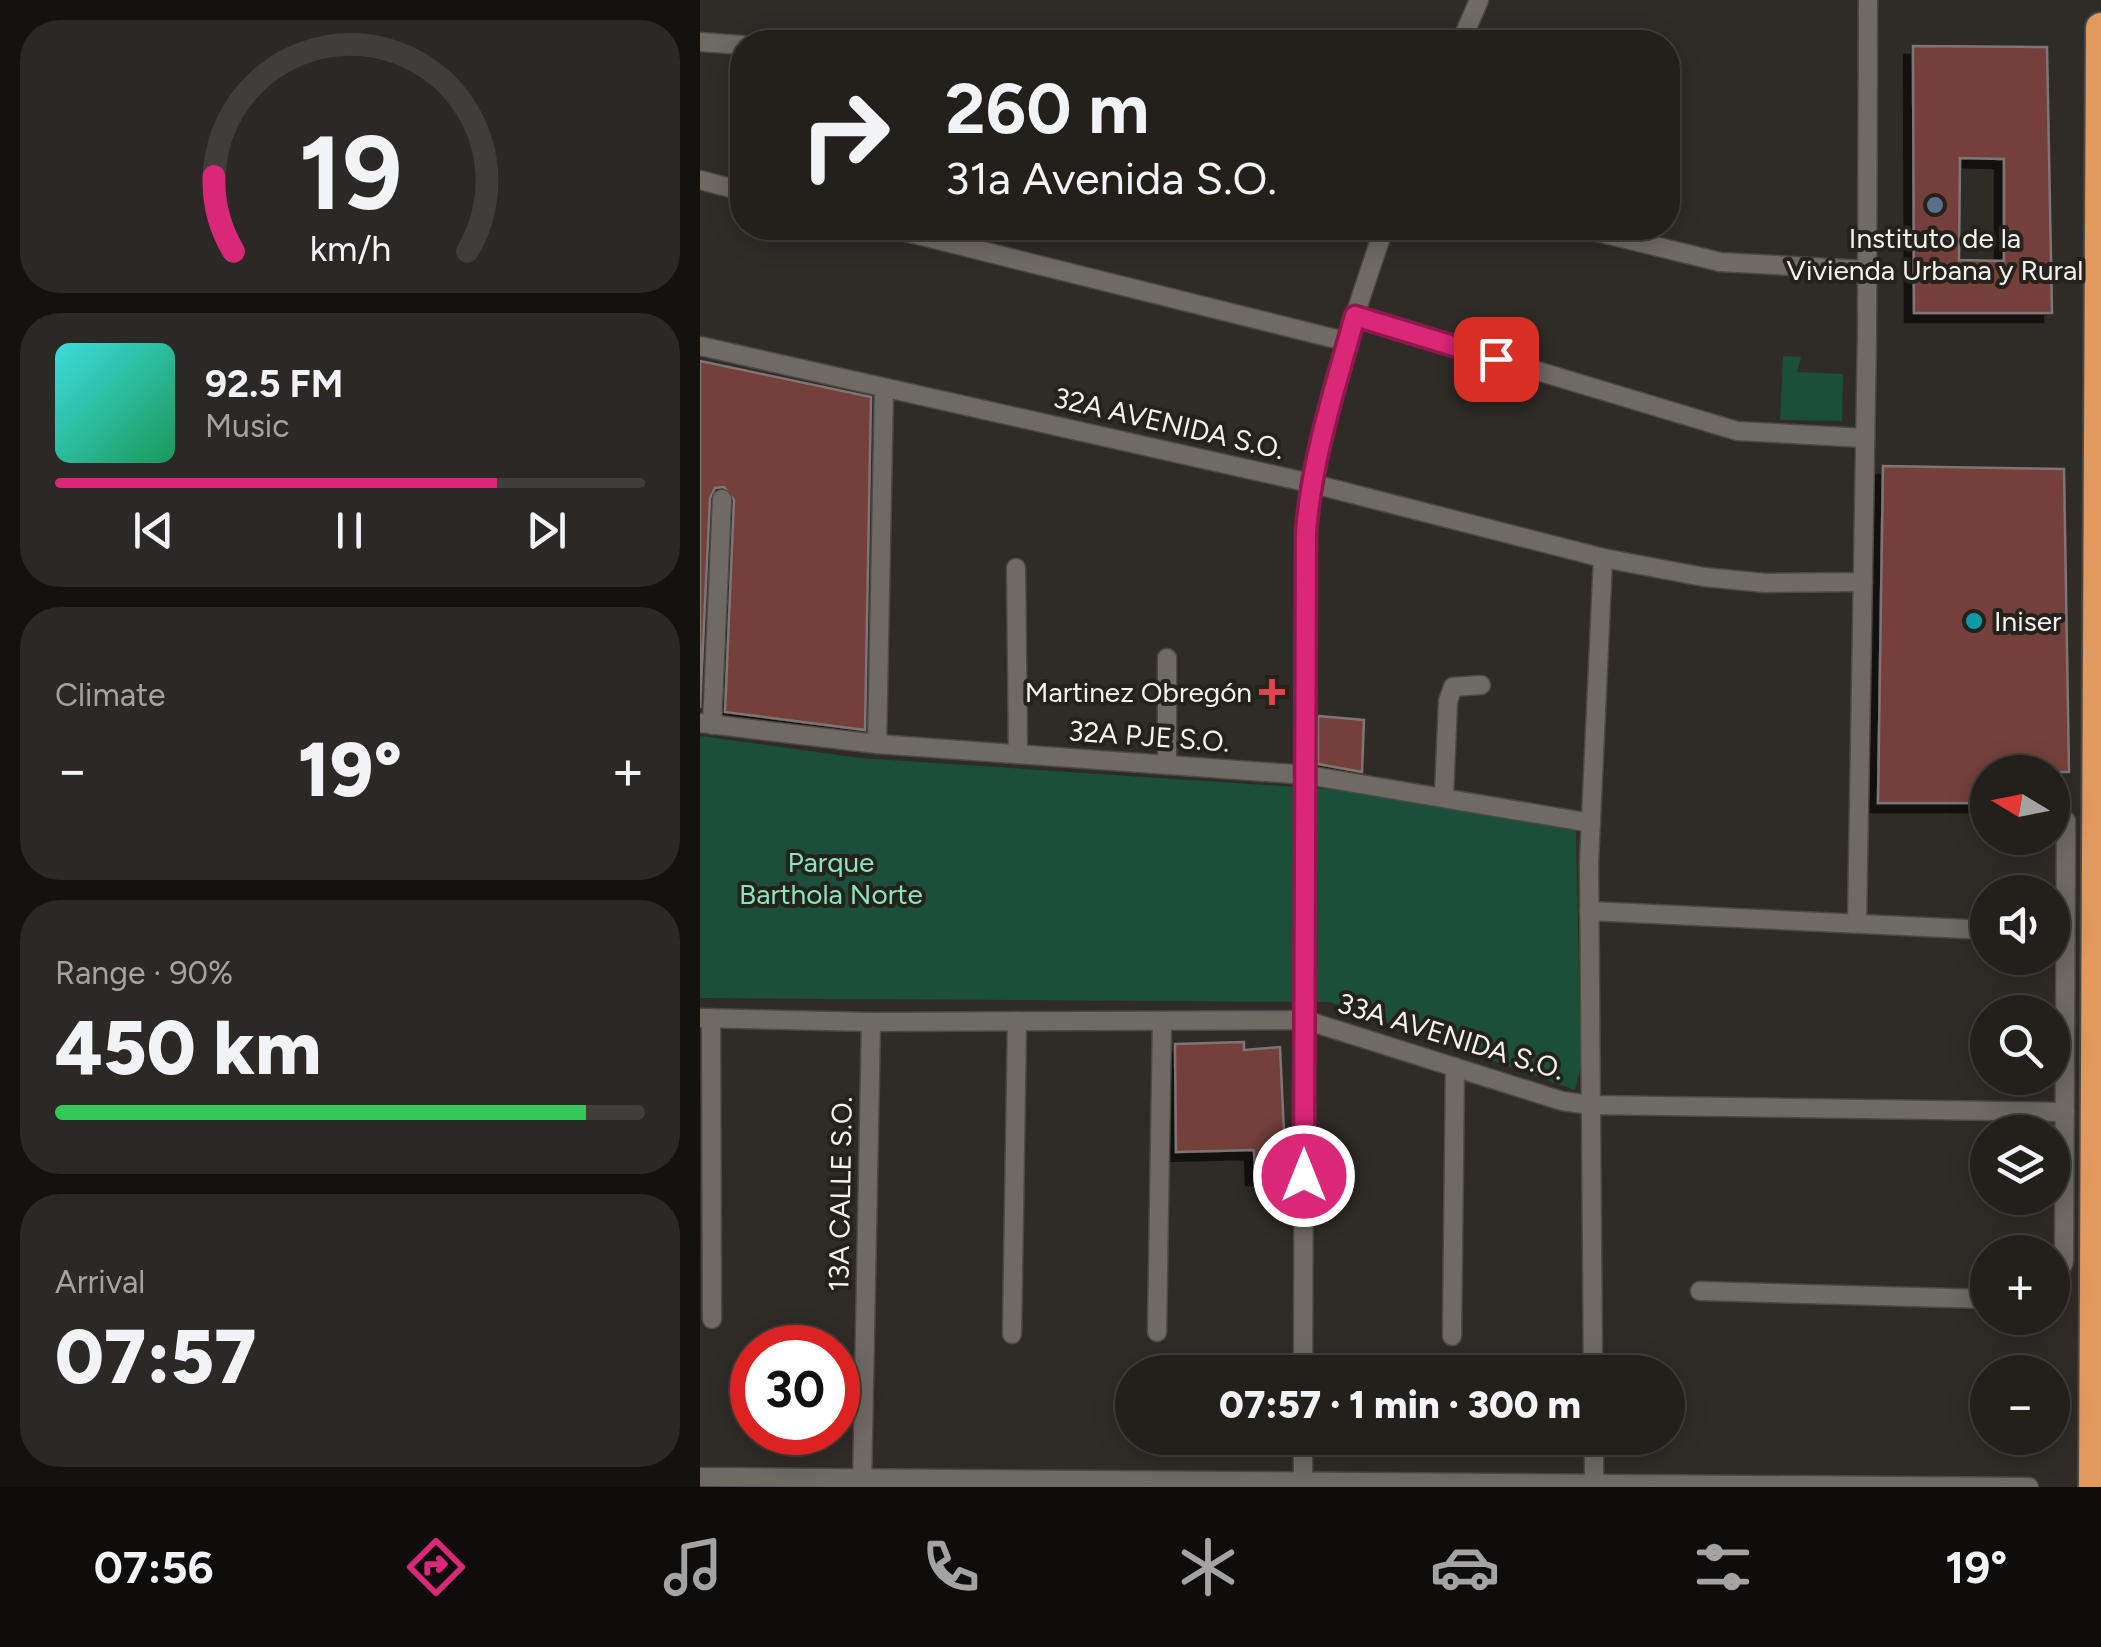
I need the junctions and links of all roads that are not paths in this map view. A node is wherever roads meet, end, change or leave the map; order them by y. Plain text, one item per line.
1 (1480, 0) edge
2 (1868, 0) edge
3 (2101, 28) edge
4 (1466, 30) edge
5 (700, 42) edge
6 (730, 45) edge
7 (700, 180) edge
8 (730, 187) edge
9 (938, 240) edge
10 (1380, 240) edge
11 (1630, 240) edge
12 (1866, 270) junction
13 (1355, 316) junction
14 (1348, 342) junction
15 (700, 346) edge
16 (884, 388) junction
17 (1865, 438) junction
18 (1310, 483) junction
19 (722, 499) dead end
20 (1604, 558) junction
21 (1016, 568) dead end
22 (1863, 582) junction
23 (1167, 658) dead end
24 (1481, 684) dead end
25 (706, 724) edge
26 (877, 744) junction
27 (1018, 754) junction
28 (1167, 765) junction
29 (1306, 775) junction
30 (1444, 795) junction
31 (1591, 823) junction
32 (1589, 911) junction
33 (1857, 922) junction
34 (1970, 929) edge
35 (2070, 930) edge
36 (2100, 931) edge
37 (2060, 975) edge
38 (706, 1018) edge
39 (1162, 1020) junction
40 (1305, 1020) junction
41 (1018, 1021) junction
42 (871, 1022) junction
43 (1454, 1067) junction
44 (1591, 1106) junction
45 (2065, 1112) junction
46 (2064, 1235) edge
47 (1700, 1291) dead end
48 (1970, 1298) edge
49 (712, 1319) dead end
50 (1157, 1332) dead end
51 (1012, 1334) dead end
52 (1452, 1336) dead end
53 (1304, 1355) edge
54 (1593, 1355) edge
55 (1303, 1455) edge
56 (1594, 1455) edge
57 (700, 1477) edge
58 (862, 1484) edge
59 (1594, 1484) edge
60 (1303, 1485) edge
61 (2029, 1487) edge
62 (2094, 1487) edge

1 - 4 street
2 - 12 street
3 - 36 highway
5 - 6 street
7 - 8 street
9 - 14 street
10 - 13 street
11 - 12 street
12 - 17 street
13 - 14 street
13 - 17 street
14 - 18 street
15 - 16 street, 32A AVENIDA S.O.
16 - 18 street, 32A AVENIDA S.O.
16 - 26 street
17 - 22 street
18 - 20 street, 32A AVENIDA S.O.
18 - 29 street
19 - 25 street
20 - 22 street, 32A AVENIDA S.O.
20 - 31 street
21 - 27 street
22 - 33 street
23 - 28 street
24 - 30 street
25 - 26 street, 32A PJE S.O.
26 - 27 street, 32A PJE S.O.
27 - 28 street, 32A PJE S.O.
28 - 29 street, 32A PJE S.O.
29 - 30 street, 32A PJE S.O.
29 - 40 street
30 - 31 street, 32A PJE S.O.
31 - 32 street
32 - 33 street
32 - 44 street
33 - 34 street
35 - 36 street
36 - 62 highway
37 - 45 street
38 - 42 street, 33A AVENIDA S.O.
38 - 49 street
39 - 40 street, 33A AVENIDA S.O.
39 - 41 street, 33A AVENIDA S.O.
39 - 50 street
40 - 43 street, 33A AVENIDA S.O.
40 - 53 street
41 - 42 street, 33A AVENIDA S.O.
41 - 51 street
42 - 58 street, 13A CALLE S.O.
43 - 44 street, 33A AVENIDA S.O.
43 - 52 street
44 - 45 street, 33A AVENIDA S.O.
44 - 54 street
45 - 46 street
47 - 48 street
55 - 60 street
56 - 59 street
57 - 58 street
58 - 60 street
59 - 60 street
59 - 61 street

